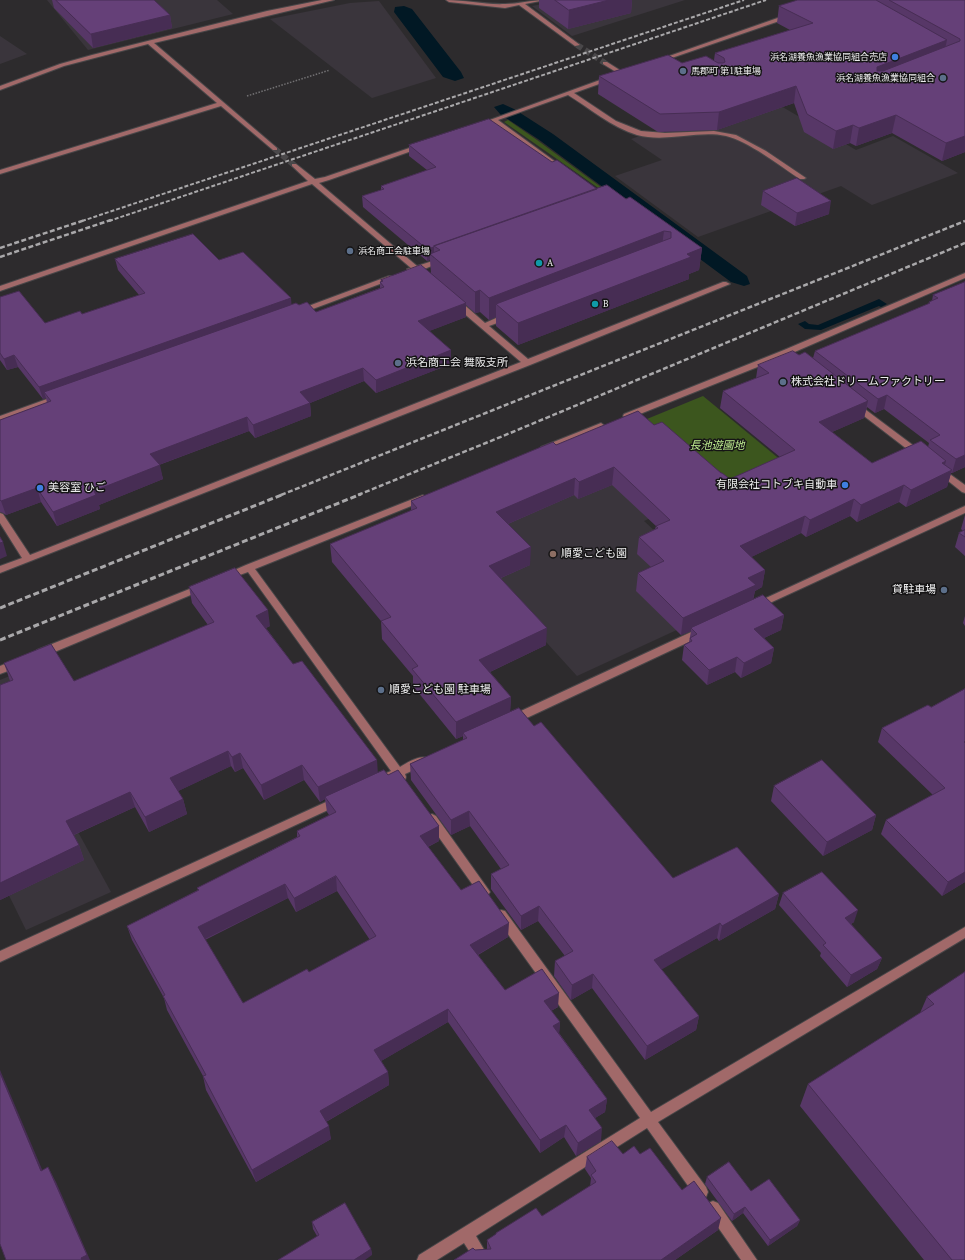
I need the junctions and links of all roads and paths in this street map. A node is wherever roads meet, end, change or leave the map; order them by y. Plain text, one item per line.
1 (331, 0) edge
2 (449, 0) edge
3 (542, 0) edge
4 (465, 1) edge
5 (521, 4) junction
6 (799, 12) edge
7 (149, 42) junction
8 (577, 45) tunnel mouth
9 (679, 54) junction
10 (689, 60) edge
11 (605, 63) tunnel mouth
12 (651, 64) edge
13 (330, 70) dead end
14 (630, 71) edge
15 (623, 74) junction
16 (0, 88) edge
17 (569, 93) junction
18 (221, 104) junction
19 (494, 120) junction
20 (471, 128) edge
21 (427, 143) edge
22 (275, 149) tunnel mouth
23 (294, 165) tunnel mouth
24 (0, 172) edge
25 (569, 174) edge
26 (802, 178) dead end
27 (314, 182) junction
28 (446, 259) edge
29 (417, 269) junction
30 (965, 275) edge
31 (429, 280) edge
32 (726, 284) dead end
33 (0, 289) edge
34 (453, 300) edge
35 (519, 312) edge
36 (290, 314) edge
37 (483, 326) junction
38 (527, 363) junction
39 (67, 395) edge
40 (849, 400) edge
41 (0, 419) edge
42 (537, 452) edge
43 (965, 490) edge
44 (434, 494) edge
45 (965, 509) edge
46 (0, 516) edge
47 (28, 559) junction
48 (249, 567) junction
49 (0, 570) edge
50 (744, 612) edge
51 (708, 628) edge
52 (0, 670) edge
53 (500, 725) edge
54 (435, 756) edge
55 (398, 772) junction
56 (379, 782) edge
57 (407, 785) edge
58 (344, 798) edge
59 (426, 811) edge
60 (965, 932) edge
61 (0, 958) edge
62 (649, 1120) junction
63 (467, 1234) junction
64 (424, 1260) edge
65 (483, 1260) edge
66 (750, 1260) edge

1 - 7 street
2 - 4 street
3 - 5 street
4 - 5 street
5 - 8 street
6 - 9 street
7 - 16 street
7 - 18 street
9 - 10 street
9 - 12 street
11 - 15 street
13 - 18 path
14 - 15 street
15 - 17 street
17 - 19 street
17 - 26 street
18 - 22 street
18 - 24 street
19 - 20 street
19 - 25 street
21 - 27 street
23 - 27 street
27 - 29 street
27 - 33 street
28 - 29 street
29 - 31 street
29 - 36 street
30 - 42 street
32 - 38 street
34 - 37 street
35 - 37 street
37 - 38 street
38 - 47 street
39 - 41 street
40 - 43 street
44 - 48 street
45 - 50 street
46 - 47 street
47 - 49 street
48 - 52 street
48 - 55 street
51 - 53 street
54 - 55 street
55 - 56 street
55 - 57 street
58 - 61 street
59 - 62 street
60 - 62 street
62 - 63 street
62 - 66 street
63 - 64 street
63 - 65 street

